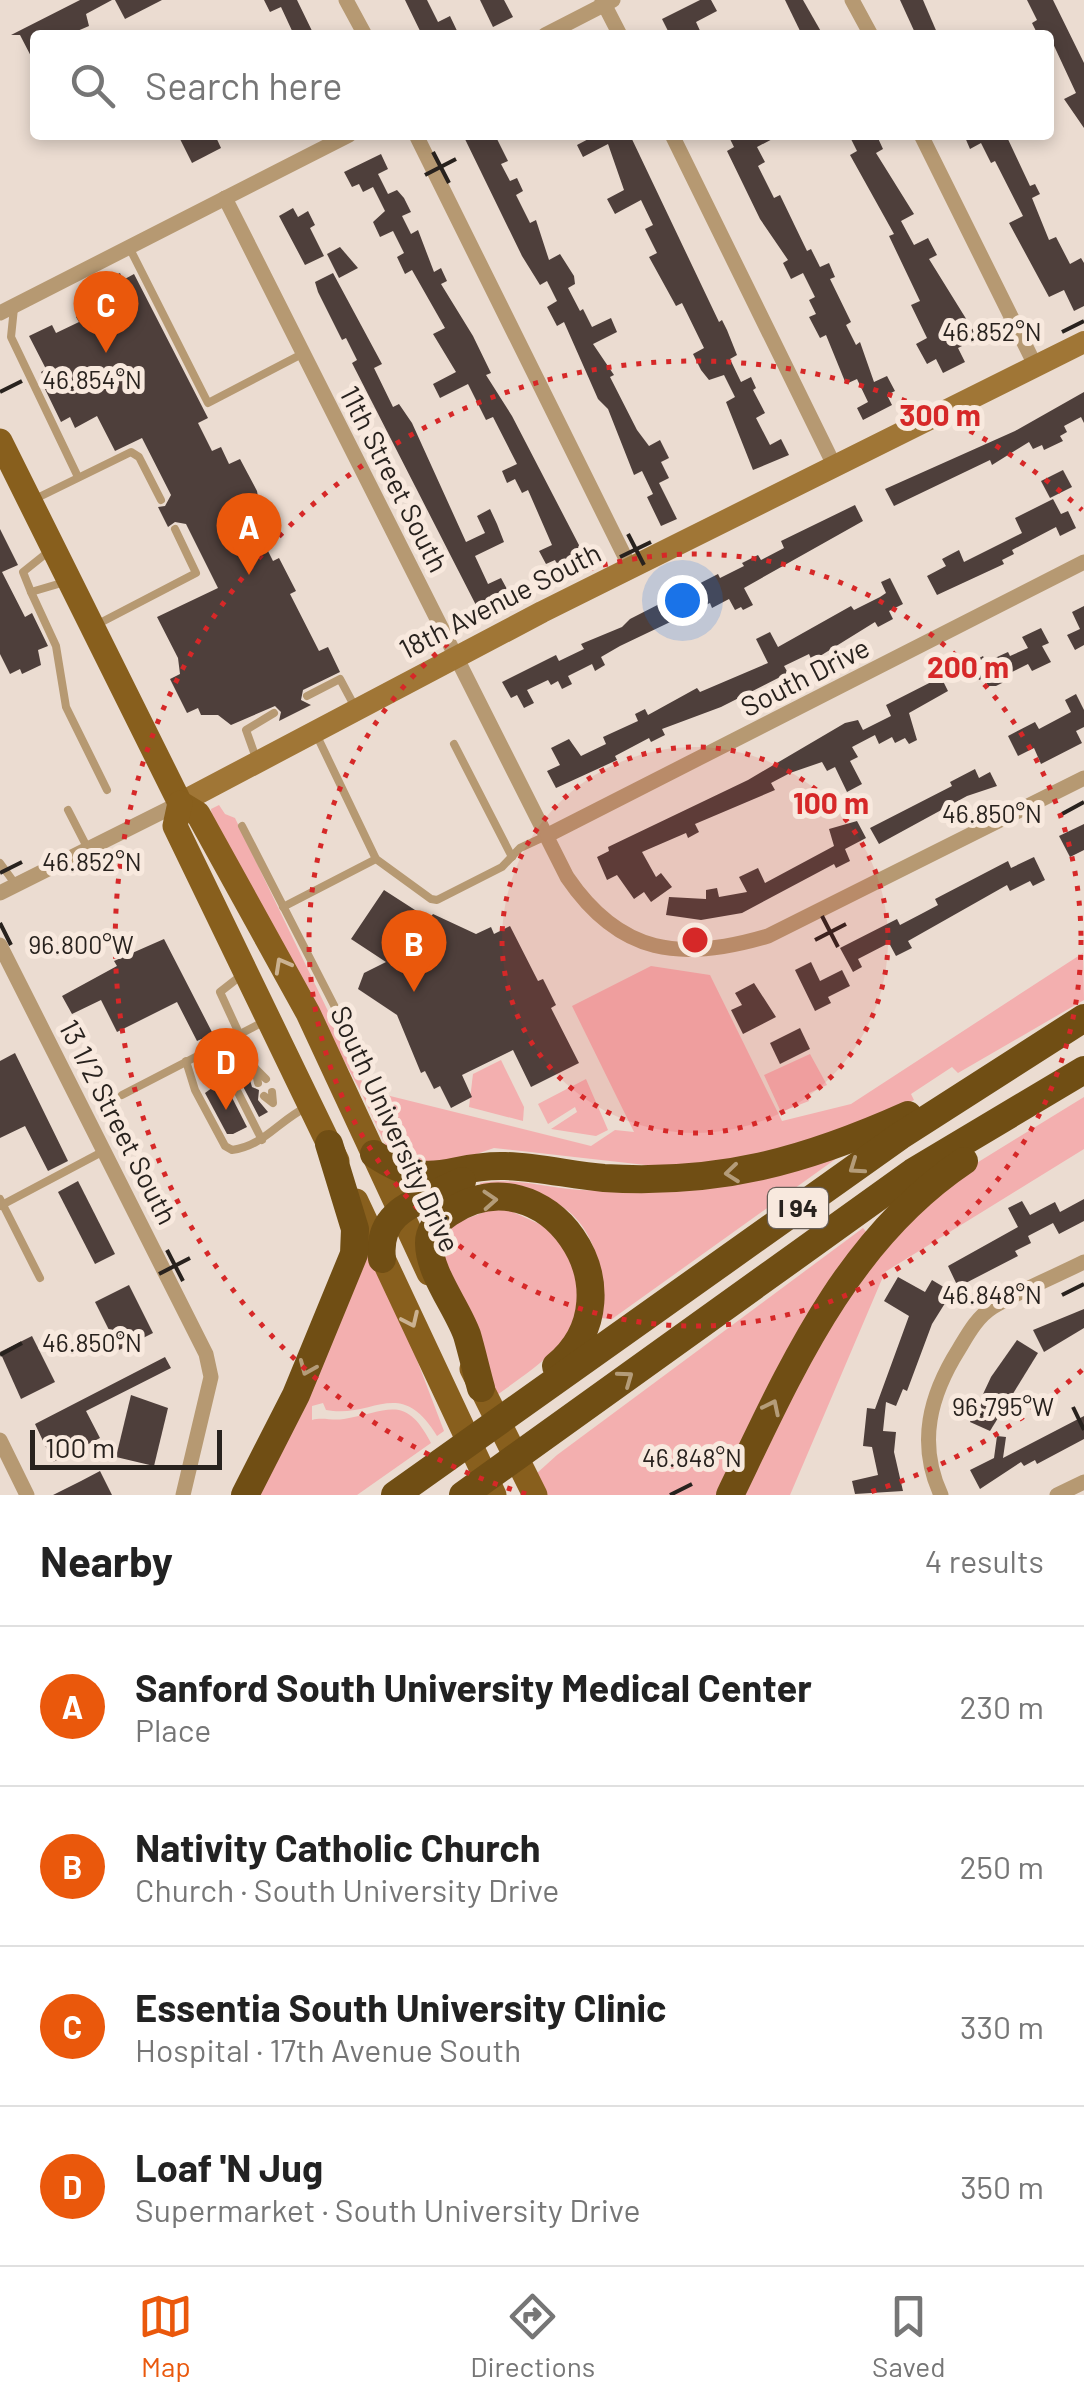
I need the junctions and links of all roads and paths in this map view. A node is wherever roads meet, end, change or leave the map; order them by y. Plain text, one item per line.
1 (346, 0) edge
2 (852, 0) edge
3 (606, 2) edge
4 (362, 30) edge
5 (554, 30) edge
6 (618, 30) edge
7 (867, 30) edge
8 (339, 140) edge
9 (418, 140) edge
10 (674, 140) edge
11 (923, 140) edge
12 (225, 198) junction
13 (129, 248) junction
14 (7, 310) edge
15 (1084, 342) edge
16 (304, 354) junction
17 (1036, 367) junction
18 (0, 441) edge
19 (835, 466) junction
20 (78, 477) junction
21 (161, 500) dead end
22 (30, 502) junction
23 (176, 529) dead end
24 (54, 548) junction
25 (1084, 562) edge
26 (630, 567) junction
27 (70, 580) junction
28 (31, 592) junction
29 (92, 627) junction
30 (456, 658) junction
31 (307, 696) dead end
32 (357, 710) junction
33 (274, 712) dead end
34 (315, 732) junction
35 (454, 744) dead end
36 (258, 762) junction
37 (1084, 778) edge
38 (107, 790) dead end
39 (180, 804) junction
40 (68, 810) dead end
41 (242, 826) dead end
42 (548, 835) junction
43 (88, 849) junction
44 (512, 857) junction
45 (376, 859) junction
46 (0, 864) edge
47 (16, 885) junction
48 (0, 893) edge
49 (283, 907) junction
50 (0, 945) edge
51 (247, 971) junction
52 (338, 1013) dead end
53 (271, 1018) junction
54 (1084, 1018) edge
55 (238, 1035) junction
56 (215, 1046) junction
57 (186, 1061) junction
58 (1084, 1070) edge
59 (987, 1080) junction
60 (1084, 1080) edge
61 (262, 1081) dead end
62 (268, 1094) dead end
63 (122, 1095) dead end
64 (311, 1105) junction
65 (282, 1121) junction
66 (262, 1140) junction
67 (329, 1144) junction
68 (104, 1150) junction
69 (374, 1154) junction
70 (480, 1170) junction
71 (1, 1203) edge
72 (401, 1212) junction
73 (382, 1259) junction
74 (1084, 1262) edge
75 (40, 1278) dead end
76 (481, 1388) junction
77 (516, 1405) junction
78 (547, 1435) junction
79 (0, 1440) edge
80 (1084, 1482) edge
81 (27, 1495) edge
82 (184, 1495) edge
83 (245, 1495) edge
84 (394, 1495) edge
85 (463, 1495) edge
86 (482, 1495) edge
87 (494, 1495) edge
88 (535, 1495) edge
89 (730, 1495) edge
90 (941, 1495) edge
91 (1058, 1495) edge

1 - 4 street
2 - 7 street
3 - 5 street
3 - 6 street
8 - 12 street
9 - 26 street
10 - 19 street
11 - 17 street
12 - 13 street
12 - 16 street, 11th Street South
13 - 14 street
13 - 16 lane
14 - 20 lane
15 - 17 street, 18th Avenue South
16 - 30 street, 11th Street South
17 - 19 street, 18th Avenue South
18 - 22 main road, South University Drive
19 - 26 street, 18th Avenue South
20 - 21 lane
20 - 22 lane
22 - 24 main road, South University Drive
23 - 29 lane
24 - 27 main road, South University Drive
24 - 28 lane
25 - 42 street, South Drive
26 - 30 street, 18th Avenue South
27 - 28 lane
27 - 29 main road, South University Drive
28 - 38 lane
29 - 39 main road, South University Drive
30 - 32 street, 18th Avenue South
30 - 42 street, 11th Street South
31 - 32 lane
32 - 34 street, 18th Avenue South
33 - 36 lane
34 - 36 street, 18th Avenue South
34 - 45 lane
35 - 44 lane
36 - 39 street, 18th Avenue South
37 - 42 street, 11th Street South
39 - 43 street, 18th Avenue South
39 - 51 main road, South University Drive
69 -> 39 main road, South University Drive
40 - 43 lane
41 - 49 lane
42 - 44 lane
43 - 47 street, 18th Avenue South
44 - 45 lane
45 - 49 lane
46 - 47 lane
47 - 48 street, 18th Avenue South
49 - 52 lane
50 - 68 street, 13 1/2 Street South
51 - 53 main road, South University Drive
51 - 55 lane
53 - 55 lane
53 - 64 main road, South University Drive
53 - 69 main road
54 - 59 highway, I 94
55 - 56 lane
55 - 61 lane
56 - 57 lane
56 - 66 lane
57 - 63 lane
57 - 66 lane
78 -> 58 highway, I 94
59 -> 70 highway
59 -> 77 highway, I 94
89 -> 60 highway
62 - 65 lane
64 - 65 lane
64 - 67 main road, South University Drive
65 - 66 lane
67 - 73 main road, South University Drive
67 -> 83 highway
68 - 71 lane
68 - 82 street, 13 1/2 Street South
69 - 70 highway
69 - 72 main road, South University Drive
70 - 72 highway
71 - 75 lane
72 - 73 highway
72 - 76 main road, South University Drive
73 -> 87 main road, South University Drive
74 - 90 street
76 -> 77 highway
76 - 88 main road, South University Drive
77 - 84 highway
78 - 85 highway, I 94
78 - 86 highway
79 - 81 street
80 - 91 street

